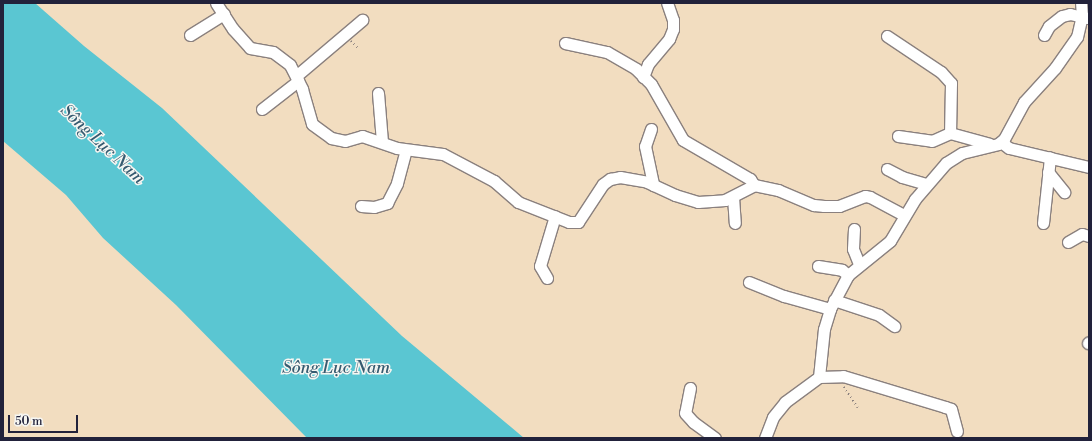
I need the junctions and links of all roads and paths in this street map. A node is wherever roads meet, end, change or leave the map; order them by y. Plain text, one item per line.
1 (216, 3) edge
2 (667, 3) edge
3 (1078, 3) edge
4 (224, 14) junction
5 (1085, 17) edge
6 (362, 20) dead end
7 (190, 35) dead end
8 (1044, 35) dead end
9 (886, 36) dead end
10 (565, 43) dead end
11 (643, 76) junction
12 (297, 78) junction
13 (378, 93) dead end
14 (262, 108) dead end
15 (651, 129) dead end
16 (950, 133) junction
17 (898, 136) dead end
18 (382, 142) junction
19 (996, 143) junction
20 (406, 150) junction
21 (1050, 157) junction
22 (1089, 167) edge
23 (887, 169) dead end
24 (1048, 172) junction
25 (927, 184) junction
26 (653, 185) junction
27 (754, 186) junction
28 (1064, 192) dead end
29 (733, 197) junction
30 (361, 206) dead end
31 (904, 215) junction
32 (555, 216) junction
33 (735, 223) dead end
34 (1043, 223) dead end
35 (854, 229) dead end
36 (1089, 236) edge
37 (1068, 242) dead end
38 (859, 264) junction
39 (818, 266) dead end
40 (848, 275) junction
41 (547, 278) dead end
42 (749, 282) dead end
43 (832, 305) junction
44 (894, 326) dead end
45 (838, 376) junction
46 (819, 377) junction
47 (690, 388) dead end
48 (858, 408) dead end
49 (957, 431) dead end
50 (712, 437) edge
51 (765, 438) edge

1 - 4 street
2 - 11 street
3 - 5 street
4 - 7 street
4 - 12 street
5 - 8 street
5 - 19 street
6 - 12 street
9 - 16 street
10 - 11 street
11 - 27 street
12 - 14 street
12 - 18 street
13 - 18 street
15 - 26 street
16 - 17 street
16 - 19 street
18 - 20 street
19 - 21 street
19 - 25 street
20 - 30 street
20 - 32 street
21 - 22 street
21 - 24 street
23 - 25 street
24 - 28 street
24 - 34 street
25 - 31 street
26 - 29 street
26 - 32 street
27 - 29 street
27 - 31 street
29 - 33 street
31 - 38 street
32 - 41 street
35 - 38 street
36 - 37 street
38 - 40 street
39 - 40 street
40 - 43 street
42 - 43 street
43 - 44 street
43 - 46 street
45 - 46 street
45 - 48 path
45 - 49 street
46 - 51 street
47 - 50 street

